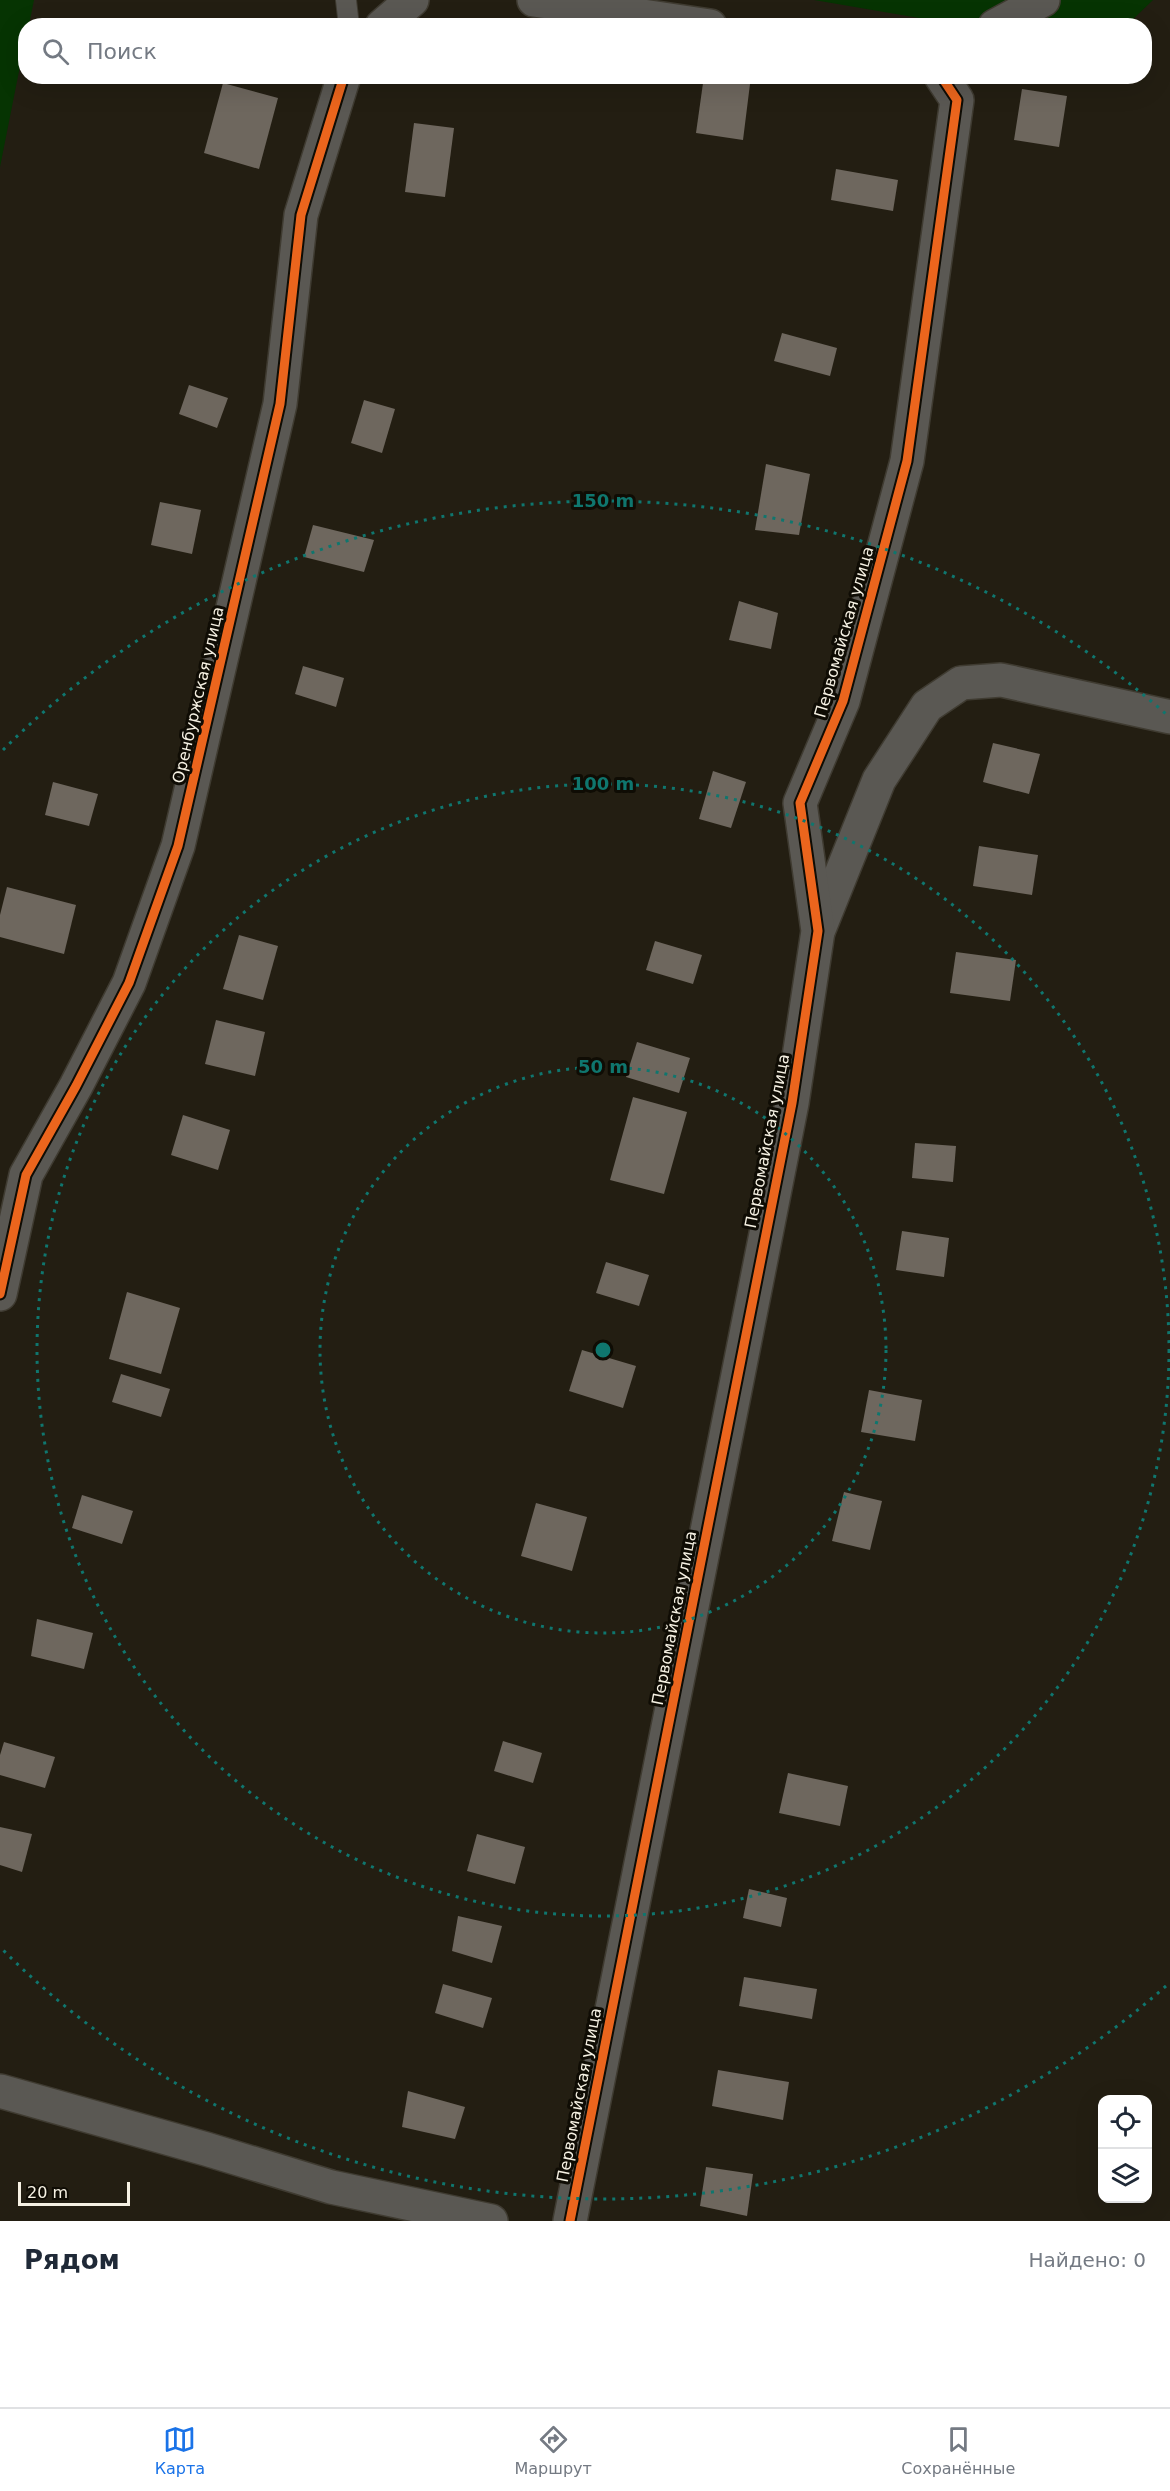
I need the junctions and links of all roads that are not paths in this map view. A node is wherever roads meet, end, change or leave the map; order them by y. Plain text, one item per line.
1 (346, 0) edge
2 (412, 0) edge
3 (534, 0) edge
4 (653, 0) edge
5 (1043, 0) edge
6 (615, 7) edge
7 (348, 18) edge
8 (391, 18) edge
9 (670, 18) edge
10 (1010, 18) edge
11 (342, 84) edge
12 (946, 84) edge
13 (1170, 717) edge
14 (818, 931) junction
15 (0, 1294) edge
16 (0, 2091) edge
17 (491, 2221) edge
18 (570, 2221) edge

1 - 7 lane
2 - 8 street
3 - 6 street
4 - 6 lane
5 - 10 street
6 - 9 street
11 - 15 street, Оренбуржская улица
12 - 14 street, Первомайская улица
13 - 14 street
14 - 18 street, Первомайская улица
16 - 17 street

